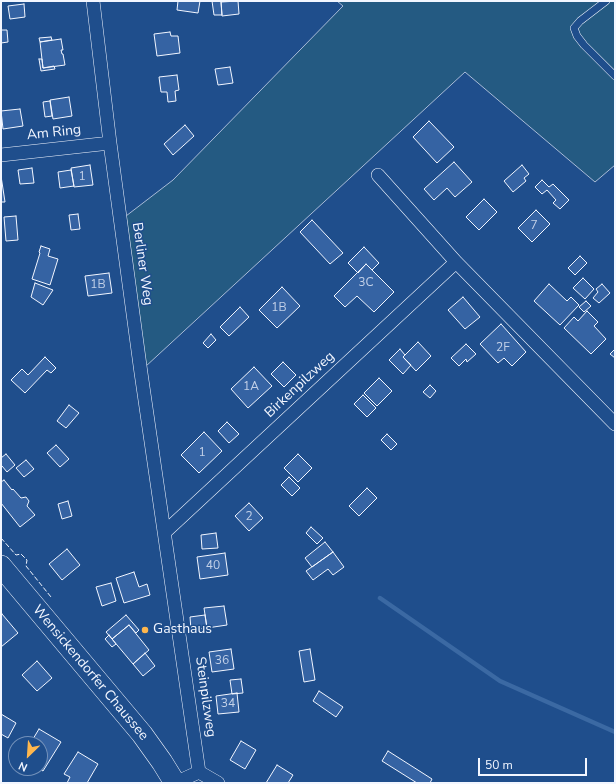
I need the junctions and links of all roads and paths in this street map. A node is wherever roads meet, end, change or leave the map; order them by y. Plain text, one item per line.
1 (93, 1) edge
2 (606, 1) edge
3 (615, 76) edge
4 (110, 143) junction
5 (1, 154) edge
6 (378, 175) dead end
7 (456, 262) junction
8 (615, 424) edge
9 (165, 532) junction
10 (1, 566) edge
11 (199, 772) junction
12 (175, 783) edge
13 (218, 783) edge

1 - 4 street, Berliner Weg
2 - 3 lane
4 - 5 street, Am Ring
4 - 9 street, Berliner Weg
6 - 7 street
7 - 8 street
7 - 9 street, Birkenpilzweg
9 - 11 street, Steinpilzweg
10 - 12 main road, Wensickendorfer Chaussee
11 - 12 street
11 - 13 street

